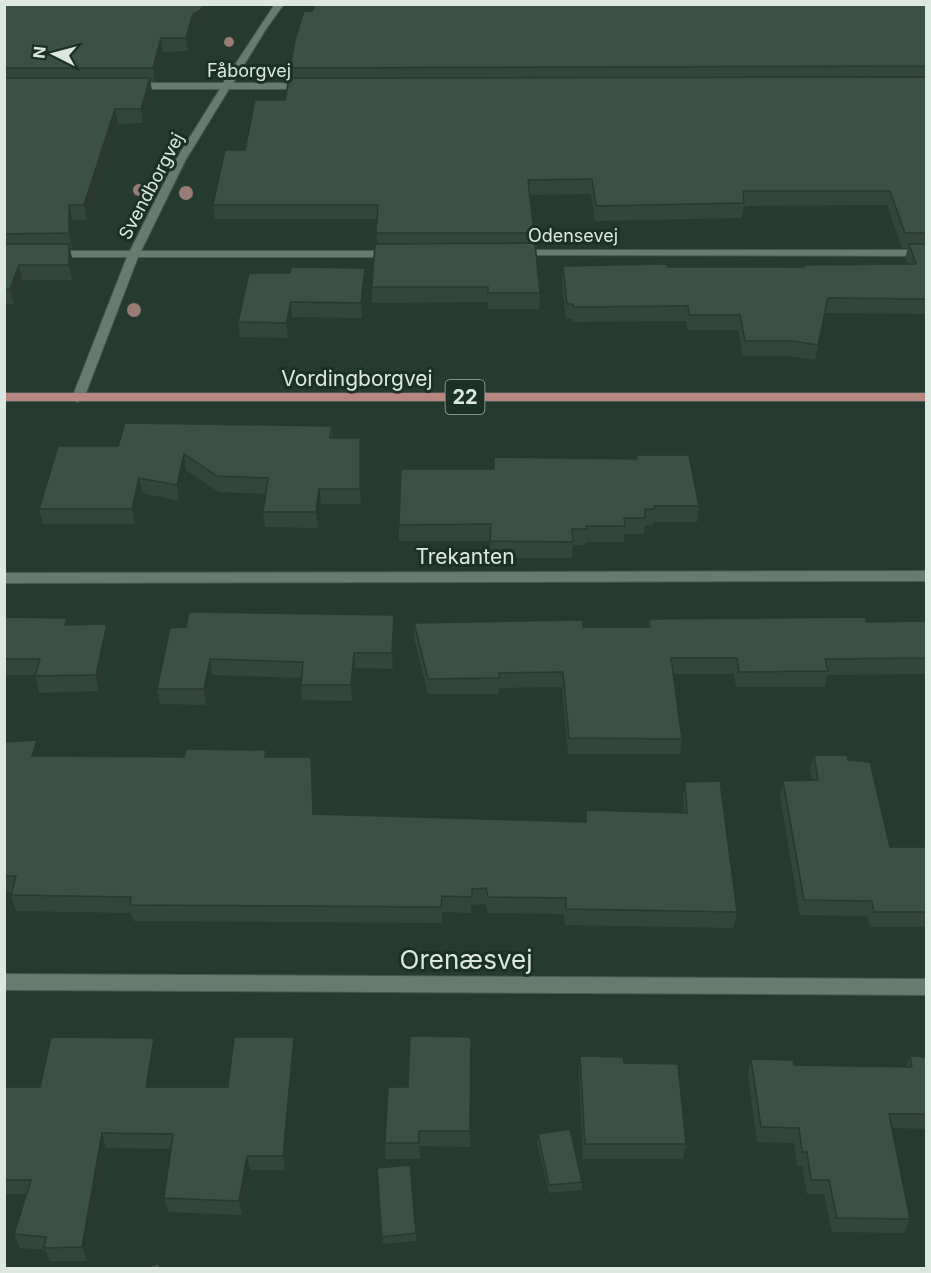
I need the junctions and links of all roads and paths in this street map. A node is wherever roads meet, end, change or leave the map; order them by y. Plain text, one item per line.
1 (280, 4) edge
2 (121, 86) edge
3 (226, 86) junction
4 (321, 86) edge
5 (927, 253) edge
6 (40, 254) edge
7 (134, 254) junction
8 (406, 254) edge
9 (501, 254) edge
10 (927, 397) edge
11 (4, 398) edge
12 (78, 398) junction
13 (927, 576) edge
14 (4, 578) edge
15 (4, 982) edge
16 (927, 987) edge

1 - 3 street, Svendborgvej
2 - 3 street, Fåborgvej
3 - 4 street, Fåborgvej
3 - 7 street, Svendborgvej
5 - 9 street, Odensevej
6 - 7 street
7 - 8 street
7 - 12 street, Svendborgvej
10 - 12 main road, Vordingborgvej / 22
11 - 12 main road, Vordingborgvej / 22
13 - 14 street, Trekanten
15 - 16 street, Orenæsvej

